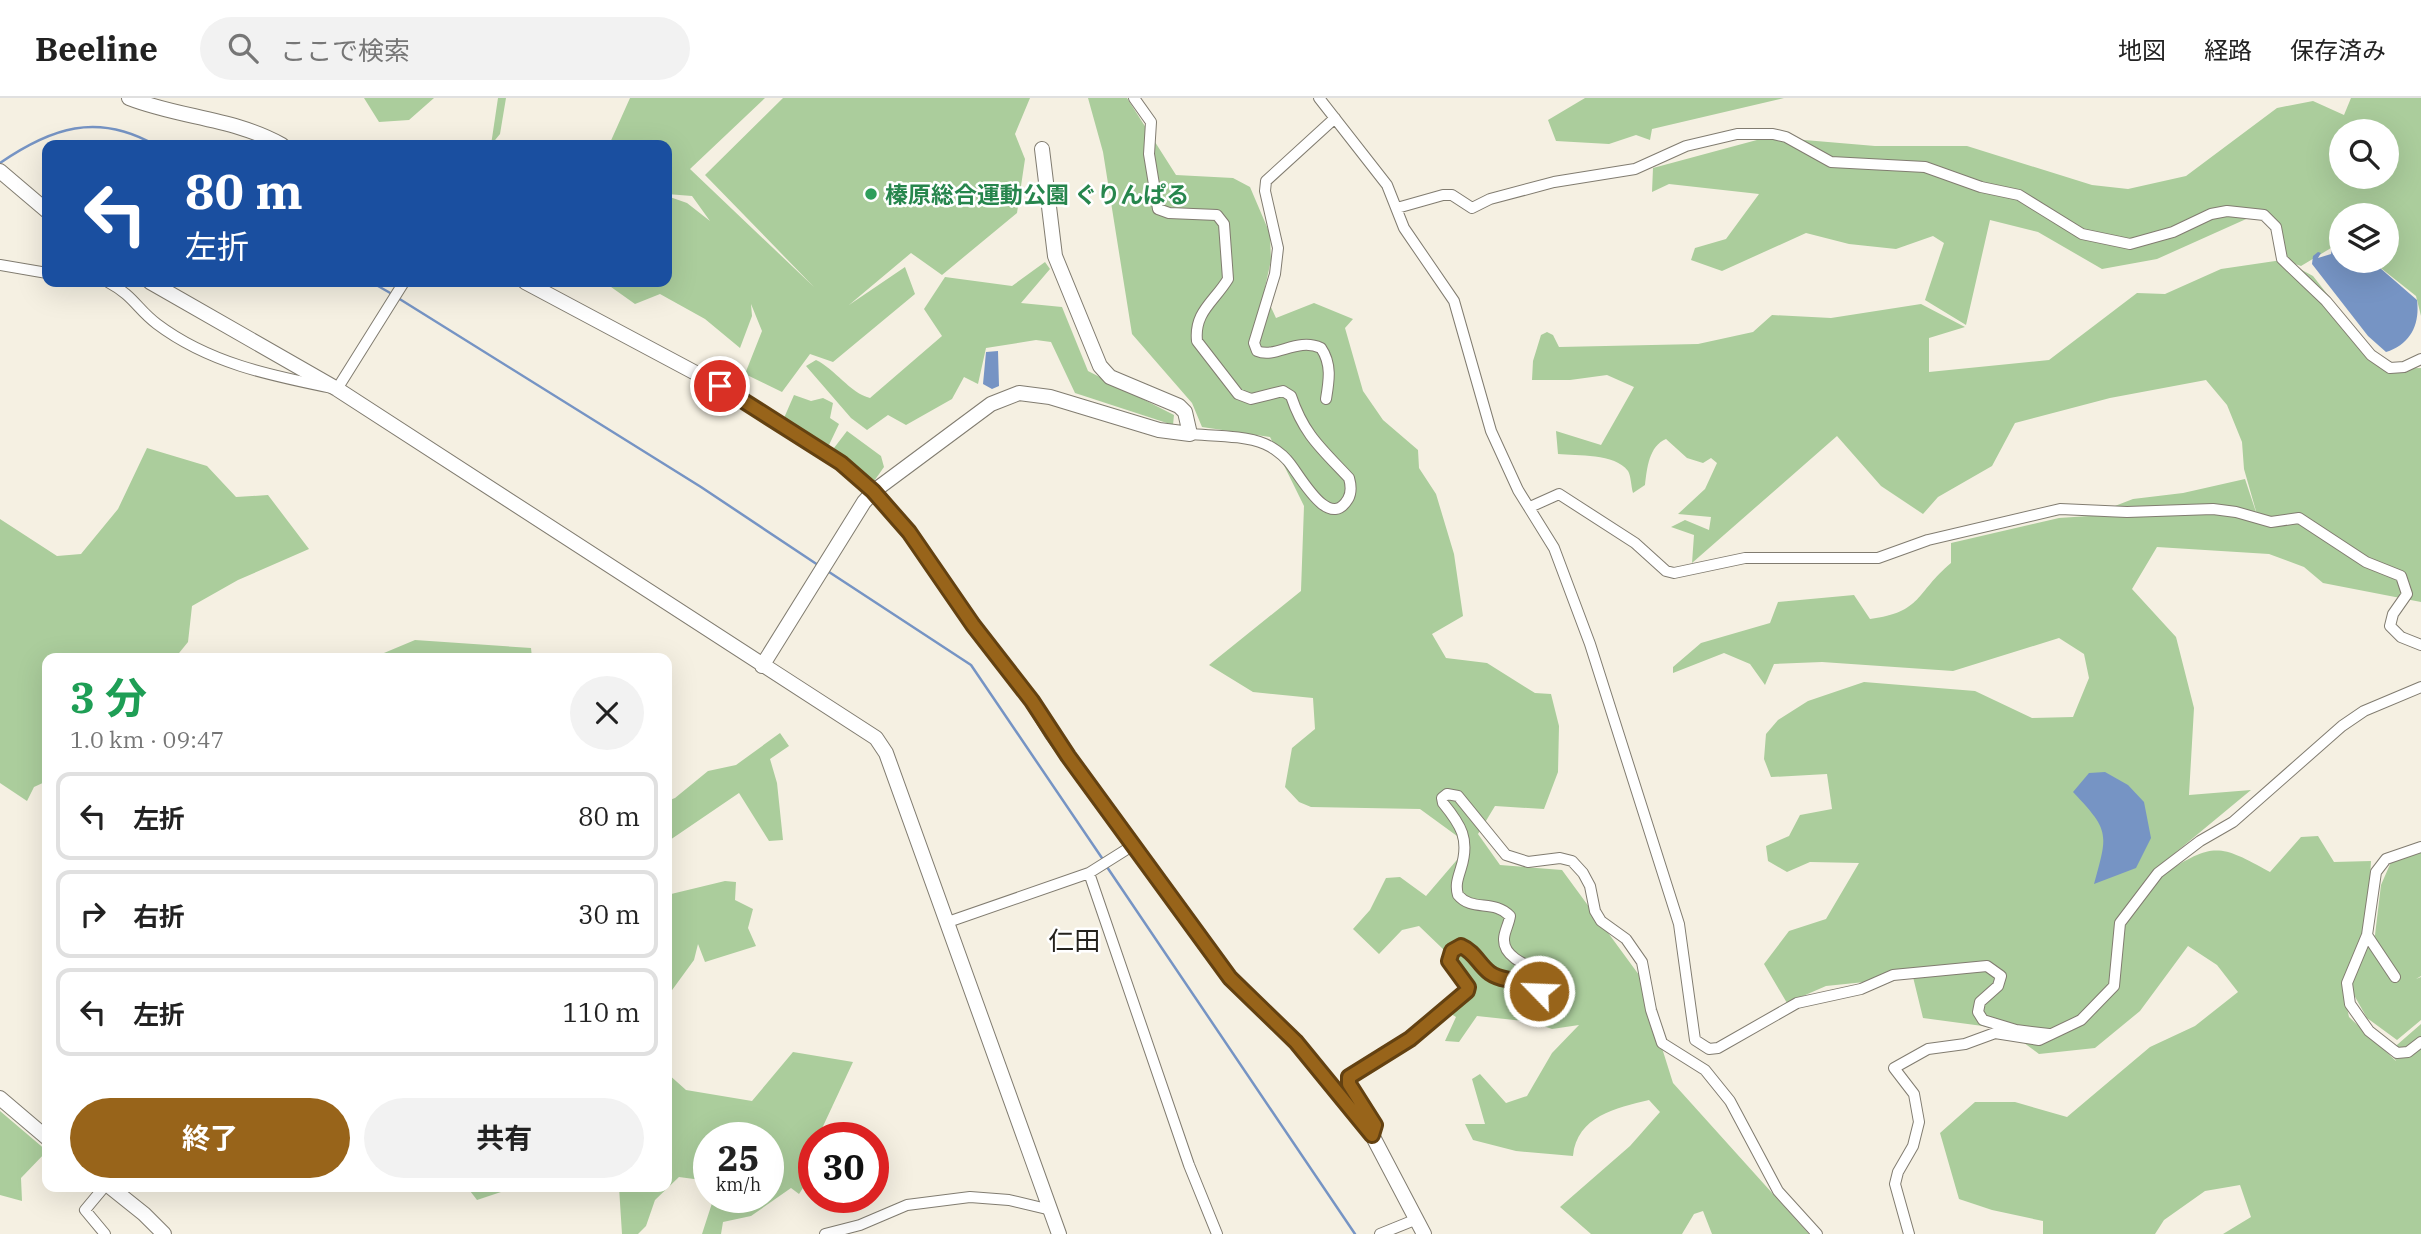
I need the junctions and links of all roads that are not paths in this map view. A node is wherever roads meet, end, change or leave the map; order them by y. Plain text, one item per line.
1 (129, 98) edge
2 (1134, 98) edge
3 (1320, 98) edge
4 (1335, 118) junction
5 (273, 140) edge
6 (1042, 149) dead end
7 (0, 172) edge
8 (42, 207) edge
9 (1397, 208) junction
10 (0, 265) edge
11 (42, 272) edge
12 (118, 287) edge
13 (159, 287) edge
14 (400, 287) edge
15 (534, 287) edge
16 (2421, 359) edge
17 (337, 389) junction
18 (1326, 399) dead end
19 (1190, 434) junction
20 (873, 491) junction
21 (1530, 507) junction
22 (2421, 645) edge
23 (762, 666) junction
24 (2421, 687) edge
25 (1132, 846) junction
26 (2421, 847) edge
27 (1089, 873) junction
28 (948, 922) junction
29 (2367, 935) junction
30 (2395, 977) dead end
31 (2049, 1034) junction
32 (2421, 1042) edge
33 (1709, 1049) junction
34 (1705, 1070) junction
35 (0, 1098) edge
36 (42, 1134) edge
37 (1372, 1135) junction
38 (102, 1192) edge
39 (114, 1192) edge
40 (1051, 1210) junction
41 (1417, 1219) junction
42 (105, 1234) edge
43 (164, 1234) edge
44 (825, 1234) edge
45 (1059, 1234) edge
46 (1217, 1234) edge
47 (1380, 1234) edge
48 (1424, 1234) edge
49 (1817, 1234) edge
50 (1909, 1234) edge

1 - 5 street
2 - 19 street
3 - 4 street
4 - 9 street
4 - 18 street
6 - 19 street
7 - 8 street
9 - 16 street
9 - 21 street
10 - 11 street
12 - 17 street
13 - 17 street
14 - 17 street
15 - 20 street
17 - 23 street
19 - 20 street
20 - 23 street
20 - 25 street
21 - 22 street
21 - 33 street
23 - 28 street
24 - 31 street
25 - 27 street
25 - 37 street
26 - 29 street
27 - 28 street
27 - 46 street
28 - 40 street
29 - 30 street
29 - 32 street
31 - 33 street
31 - 50 street
33 - 34 street
34 - 37 street
34 - 49 street
35 - 36 street
37 - 41 street
38 - 42 street
39 - 43 street
40 - 44 street
40 - 45 street
41 - 47 street
41 - 48 street

